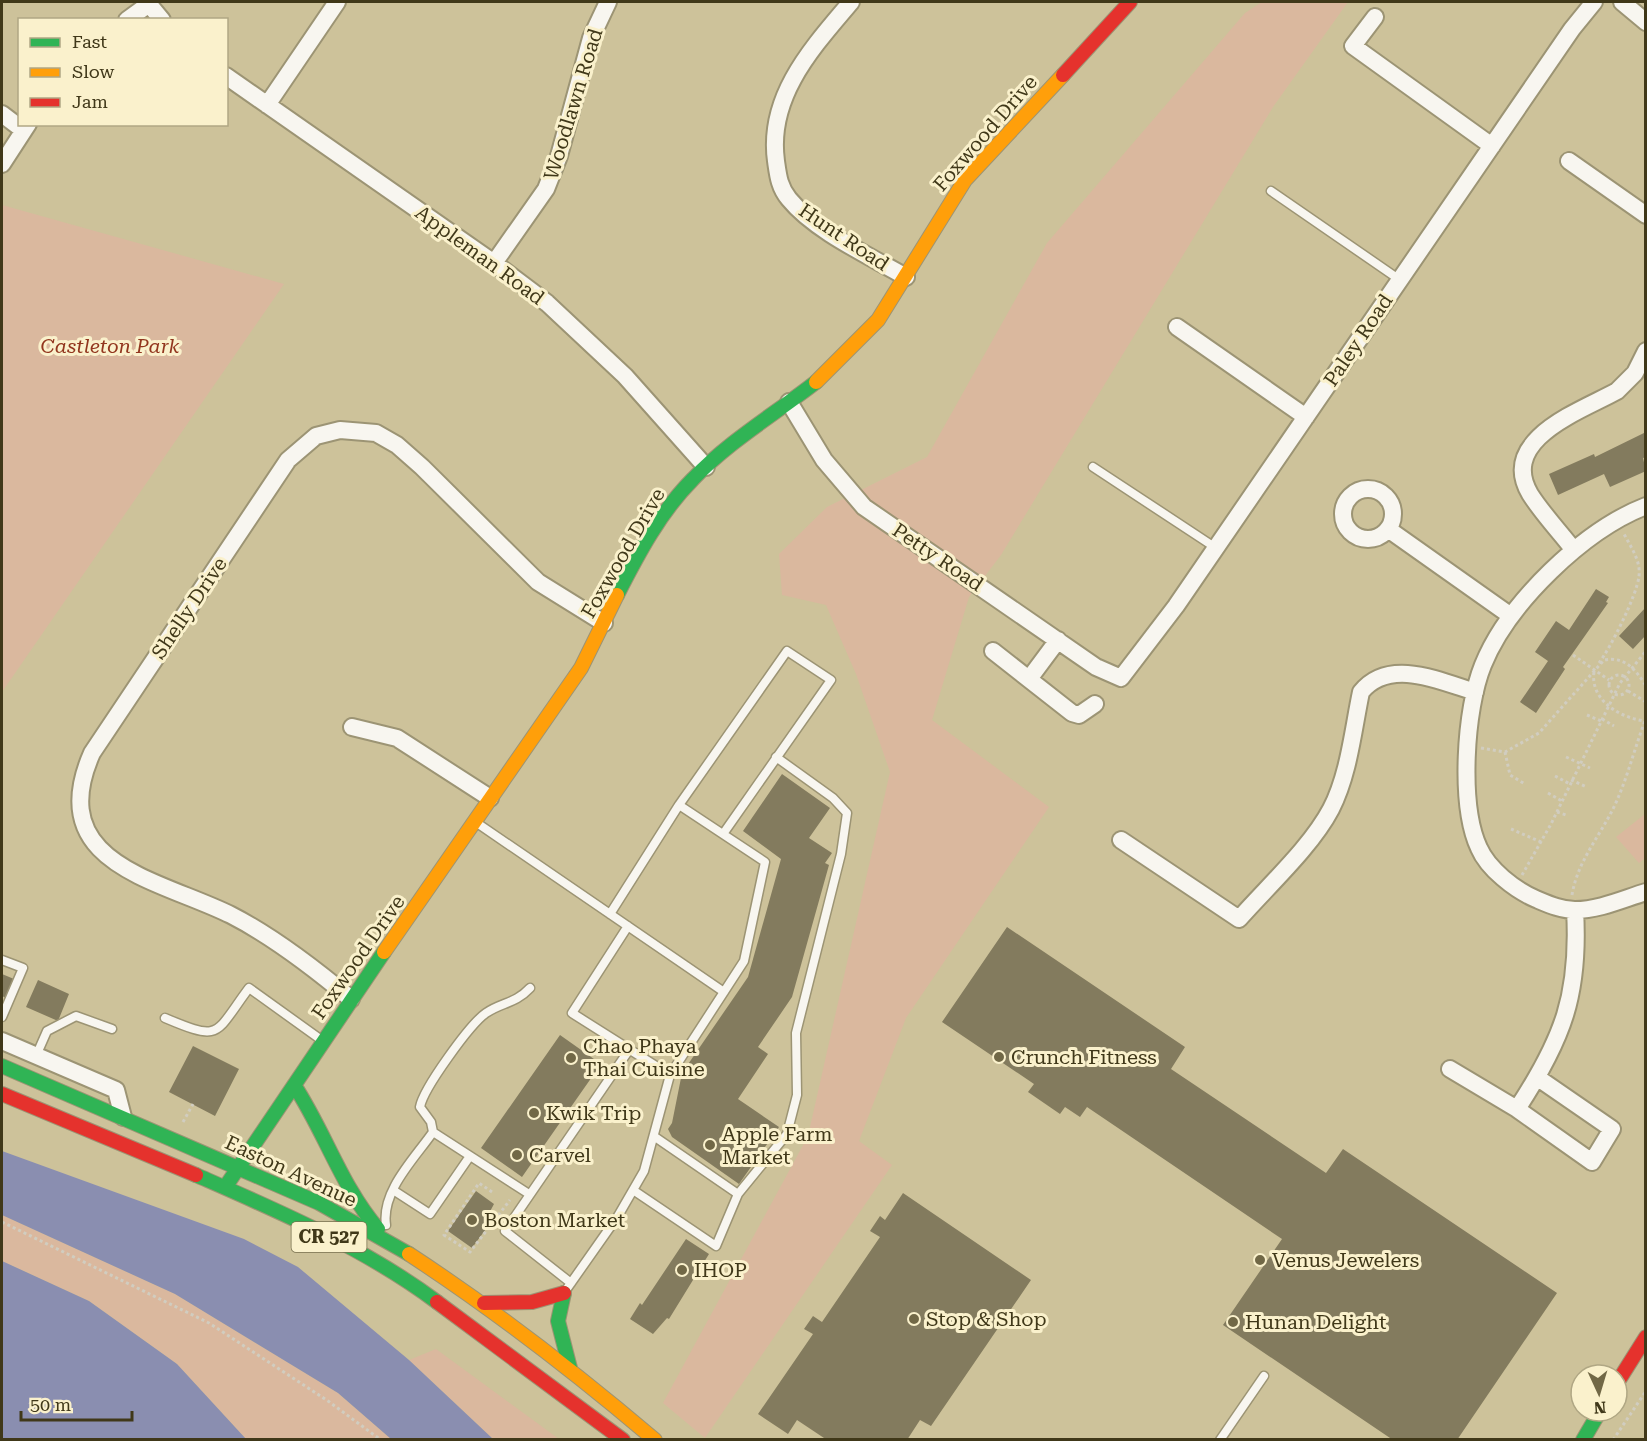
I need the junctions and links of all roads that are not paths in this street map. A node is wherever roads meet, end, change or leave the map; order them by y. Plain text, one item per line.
1 (337, 2) edge
2 (608, 2) edge
3 (851, 2) edge
4 (1130, 2) edge
5 (1594, 2) edge
6 (1622, 2) edge
7 (148, 3) edge
8 (1375, 17) dead end
9 (129, 18) edge
10 (160, 18) edge
11 (1646, 22) edge
12 (228, 77) edge
13 (267, 105) junction
14 (2, 114) edge
15 (18, 123) edge
16 (25, 127) edge
17 (1492, 146) junction
18 (1569, 161) dead end
19 (2, 164) edge
20 (1271, 191) dead end
21 (1646, 215) edge
22 (494, 263) junction
23 (906, 277) junction
24 (1400, 280) junction
25 (1177, 327) dead end
26 (1646, 351) edge
27 (789, 402) junction
28 (1306, 417) junction
29 (706, 466) junction
30 (1093, 467) dead end
31 (1646, 506) edge
32 (1388, 529) dead end
33 (1216, 548) junction
34 (1573, 549) junction
35 (1511, 616) junction
36 (604, 623) junction
37 (1058, 640) junction
38 (993, 651) dead end
39 (1120, 678) joint
40 (1029, 679) junction
41 (1475, 692) junction
42 (1095, 704) dead end
43 (352, 727) dead end
44 (776, 757) junction
45 (490, 798) junction
46 (679, 805) junction
47 (475, 821) junction
48 (723, 834) junction
49 (1121, 840) dead end
50 (1646, 892) edge
51 (1573, 909) junction
52 (610, 914) junction
53 (628, 926) junction
54 (2, 960) edge
55 (530, 988) dead end
56 (724, 992) junction
57 (351, 999) junction
58 (2, 1017) edge
59 (165, 1018) dead end
60 (112, 1029) dead end
61 (2, 1041) edge
62 (323, 1041) junction
63 (629, 1050) junction
64 (36, 1056) junction
65 (2, 1066) edge
66 (1450, 1069) dead end
67 (670, 1075) junction
68 (1538, 1078) junction
69 (294, 1085) junction
70 (2, 1094) edge
71 (1517, 1109) junction
72 (123, 1118) junction
73 (434, 1132) junction
74 (655, 1137) junction
75 (470, 1156) junction
76 (238, 1167) junction
77 (224, 1188) junction
78 (393, 1190) junction
79 (633, 1191) junction
80 (530, 1194) junction
81 (738, 1194) junction
82 (389, 1241) junction
83 (568, 1288) junction
84 (484, 1303) junction
85 (1646, 1337) edge
86 (1629, 1364) edge
87 (570, 1368) junction
88 (1264, 1376) dead end
89 (1593, 1423) edge
90 (623, 1440) edge
91 (655, 1440) edge
92 (1220, 1440) edge
93 (1582, 1440) edge

1 - 13 street
2 - 22 street, Woodlawn Road
3 - 23 street, Hunt Road
4 - 23 main road, Foxwood Drive
5 - 17 street, Paley Road
6 - 11 street
7 - 9 street
7 - 10 street
8 - 17 street
12 - 13 street, Appleman Road
13 - 22 street, Appleman Road
14 - 15 street
16 - 19 street
17 - 24 street, Paley Road
18 - 21 street
20 - 24 lane
22 - 29 street, Appleman Road
23 - 27 main road, Foxwood Drive
24 - 28 street, Paley Road
25 - 28 street
26 - 34 street
27 - 29 main road, Foxwood Drive
27 - 37 street, Petty Road
28 - 33 street, Paley Road
29 - 36 main road, Foxwood Drive
30 - 33 lane
31 - 34 street
32 - 35 street
33 - 39 street, Paley Road
34 - 35 street
35 - 41 street
36 - 45 main road, Foxwood Drive
36 - 57 street, Shelly Drive
37 - 39 street, Petty Road
37 - 40 street
38 - 40 street
40 - 42 street
41 - 49 street
41 - 51 street
43 - 45 street
44 - 46 lane
44 - 48 lane
44 - 81 lane
45 - 47 main road, Foxwood Drive
46 - 48 lane
46 - 52 lane
47 - 52 lane
47 - 57 main road, Foxwood Drive
48 - 56 lane
50 - 51 street
51 - 68 street
52 - 53 lane
53 - 56 lane
53 - 63 lane
54 - 58 lane
55 - 73 lane
56 - 67 lane
57 - 62 main road, Foxwood Drive
59 - 62 lane
60 - 64 lane
61 - 64 street
62 - 69 main road, Foxwood Drive
63 - 67 lane
63 - 80 lane
64 - 72 street
65 - 72 main road, Easton Avenue / CR 527
66 - 71 street
67 - 74 lane
68 - 71 street
68 - 71 street
69 - 76 main road, Foxwood Drive
69 - 82 main road
70 - 77 main road, CR 527
72 - 76 main road, Easton Avenue / CR 527
73 - 75 lane
73 - 78 lane
74 - 79 lane
74 - 81 lane
75 - 78 lane
75 - 80 lane
76 - 77 main road, Foxwood Drive
76 - 82 main road, Easton Avenue / CR 527
77 - 90 main road, CR 527
78 - 82 lane
79 - 81 lane
79 - 83 lane
80 - 83 lane
82 - 84 main road, Easton Avenue / CR 527
83 - 84 main road
83 - 87 main road
84 - 87 main road, Easton Avenue / CR 527
85 - 86 main road
87 - 91 main road, Easton Avenue / CR 527
88 - 92 lane
89 - 93 main road

